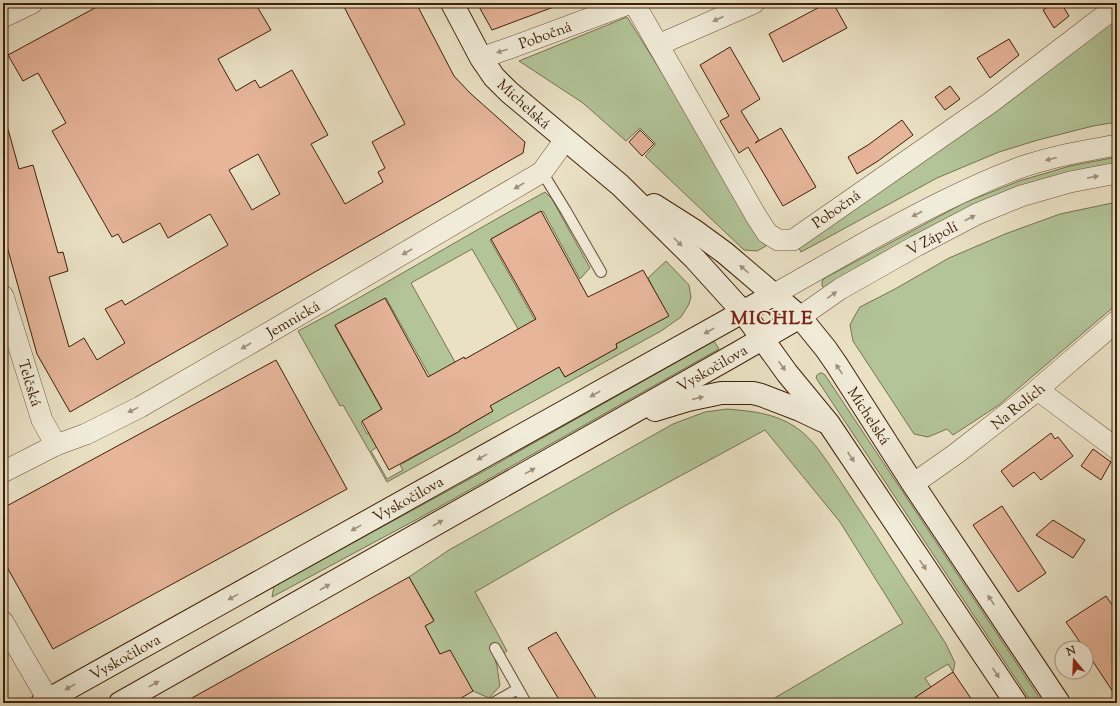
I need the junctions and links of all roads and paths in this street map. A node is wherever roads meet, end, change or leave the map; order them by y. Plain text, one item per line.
1 (32, 3) edge
2 (452, 3) edge
3 (630, 3) edge
4 (634, 3) edge
5 (754, 3) edge
6 (1117, 6) edge
7 (3, 17) edge
8 (658, 46) junction
9 (481, 58) junction
10 (565, 140) junction
11 (1117, 146) edge
12 (542, 172) junction
13 (1117, 173) edge
14 (620, 185) junction
15 (601, 272) dead end
16 (773, 295) junction
17 (3, 296) edge
18 (743, 312) junction
19 (800, 317) junction
20 (1117, 321) edge
21 (763, 339) junction
22 (1038, 390) junction
23 (620, 420) junction
24 (829, 424) junction
25 (56, 445) junction
26 (1117, 449) edge
27 (3, 472) edge
28 (914, 484) junction
29 (3, 622) edge
30 (495, 648) dead end
31 (518, 689) junction
32 (47, 702) edge
33 (120, 703) edge
34 (492, 703) edge
35 (526, 703) edge
36 (1016, 703) edge
37 (1059, 703) edge

1 - 7 street
2 - 9 main road, Michelská
3 -> 9 street, Pobočná
4 - 8 street, Pobočná
5 -> 8 street
6 - 8 street, Pobočná
9 - 10 main road, Michelská
10 - 12 street, Jemnická
10 - 14 main road, Michelská
11 -> 16 street, V Zápolí
12 - 15 lane
12 -> 25 street, Jemnická
19 -> 13 street, V Zápolí
16 -> 14 main road, Michelská
14 -> 18 main road, Michelská
16 - 18 main road, Vyskočilova
16 - 19 main road, Michelská
17 - 25 street, Telčská
18 - 21 main road, Michelská
18 -> 32 main road, Vyskočilova
19 - 21 main road, V Zápolí
28 -> 19 main road, Michelská
20 - 22 street, Na Rolích
21 - 23 main road, Vyskočilova
21 -> 24 main road, Michelská
22 - 26 street
22 - 28 street, Na Rolích
23 -> 24 main road, Vyskočilova
33 -> 23 main road, Vyskočilova
24 -> 36 main road, Michelská
25 - 27 street, Jemnická
37 -> 28 main road, Michelská
29 - 32 street
30 - 31 lane
31 - 34 lane
31 - 35 lane

